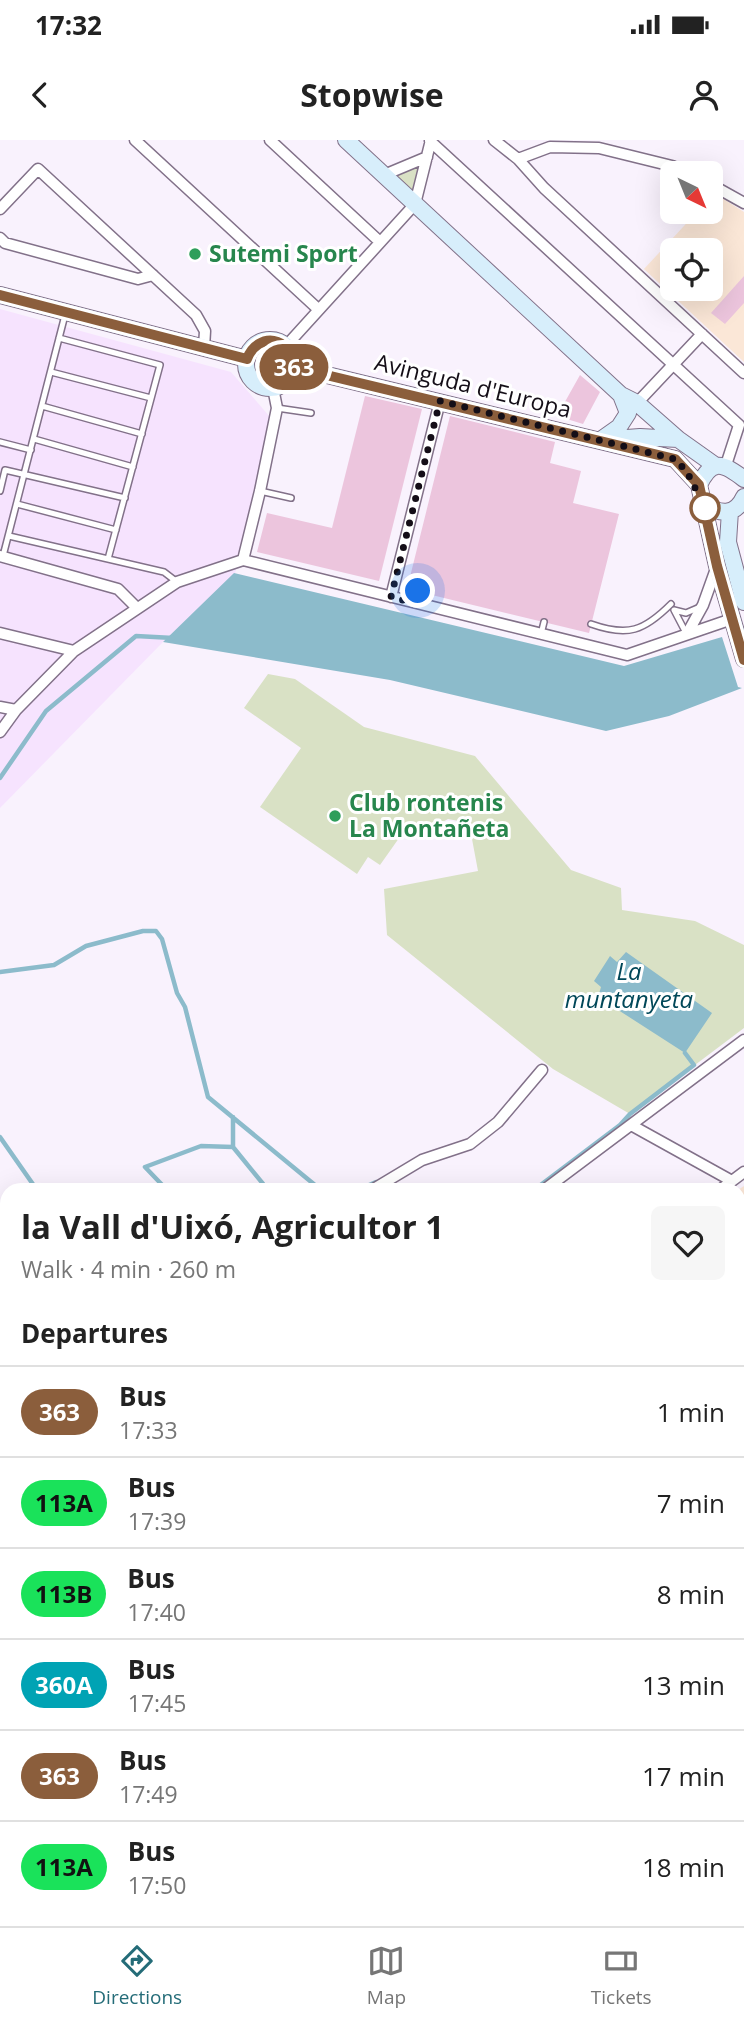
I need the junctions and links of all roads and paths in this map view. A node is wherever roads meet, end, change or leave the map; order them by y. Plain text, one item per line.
1 (135, 140) edge
2 (270, 140) edge
3 (346, 140) edge
4 (494, 140) edge
5 (431, 141) edge
6 (427, 158) junction
7 (518, 159) junction
8 (660, 163) edge
9 (384, 175) junction
10 (723, 191) edge
11 (744, 203) edge
12 (415, 204) junction
13 (0, 209) edge
14 (0, 238) edge
15 (380, 242) junction
16 (153, 275) junction
17 (0, 295) edge
18 (318, 309) junction
19 (66, 312) junction
20 (702, 334) junction
21 (59, 338) junction
22 (286, 346) junction
23 (204, 348) junction
24 (247, 359) junction
25 (673, 365) junction
26 (293, 367) junction
27 (51, 372) junction
28 (744, 373) edge
29 (274, 388) junction
30 (151, 398) junction
31 (440, 401) junction
32 (42, 406) junction
33 (277, 408) junction
34 (632, 408) junction
35 (311, 413) dead end
36 (142, 434) junction
37 (640, 437) junction
38 (34, 439) junction
39 (678, 439) junction
40 (600, 441) junction
41 (0, 442) edge
42 (31, 450) junction
43 (656, 454) junction
44 (721, 466) junction
45 (133, 467) junction
46 (25, 473) junction
47 (744, 479) edge
48 (699, 485) junction
49 (0, 491) edge
50 (260, 491) junction
51 (125, 498) junction
52 (291, 498) dead end
53 (17, 504) junction
54 (704, 504) junction
55 (740, 504) edge
56 (116, 530) junction
57 (9, 536) junction
58 (2, 556) edge
59 (108, 559) junction
60 (243, 560) junction
61 (717, 566) junction
62 (177, 582) junction
63 (391, 597) junction
64 (744, 602) edge
65 (671, 604) dead end
66 (703, 605) junction
67 (137, 608) junction
68 (544, 622) dead end
69 (591, 624) dead end
70 (734, 624) junction
71 (0, 633) edge
72 (541, 634) junction
73 (687, 634) junction
74 (74, 651) junction
75 (744, 659) edge
76 (0, 706) edge
77 (16, 710) junction
78 (0, 732) edge
79 (744, 1040) edge
80 (542, 1070) dead end
81 (631, 1125) junction
82 (744, 1172) edge
83 (733, 1181) junction
84 (384, 1183) edge
85 (553, 1183) edge
86 (730, 1183) edge

1 - 18 street
2 - 15 street
3 - 9 main road
4 - 7 street
5 - 6 street
5 - 25 street
6 - 9 street
6 - 12 street
7 - 8 street
7 - 20 street
9 - 12 main road
10 - 11 street
12 - 15 street
12 - 34 main road
13 - 16 street
14 - 16 street
15 - 18 street
16 - 23 street
17 - 19 main road
18 - 22 street
19 - 21 lane
19 - 23 main road
20 - 25 street
20 - 28 street
21 - 27 lane
21 - 30 lane
22 - 24 main road
22 - 26 main road
23 - 24 main road
24 - 29 main road
25 - 34 street
25 - 44 street
26 - 29 main road
26 - 31 main road, Avinguda d'Europa
27 - 30 lane
27 - 32 lane
29 - 33 street
30 - 36 lane
31 - 40 main road, Avinguda d'Europa
31 - 63 street
32 - 36 lane
32 - 38 lane
33 - 35 lane
33 - 50 street
34 - 37 main road
34 - 39 main road
34 - 40 main road
36 - 45 lane
37 - 39 main road, Avinguda d'Europa
37 - 40 main road, Avinguda d'Europa
37 - 43 main road
38 - 42 lane
38 - 45 lane
39 - 44 main road
40 - 43 main road, Avinguda d'Europa
41 - 42 lane
42 - 46 lane
43 - 48 main road, Avinguda d'Europa
44 - 47 main road
44 - 48 main road
45 - 51 lane
46 - 49 lane
46 - 51 lane
46 - 53 lane
48 - 54 main road
50 - 52 lane
50 - 60 street
51 - 56 lane
53 - 56 lane
53 - 57 lane
54 - 55 main road
54 - 61 main road
55 - 64 main road
56 - 59 lane
57 - 58 lane
57 - 59 lane
58 - 67 street
59 - 62 lane
60 - 62 street
60 - 63 street
61 - 66 street
61 - 70 main road
62 - 67 street
63 - 72 street
65 - 69 lane
66 - 73 street
66 - 73 lane
67 - 74 street
68 - 72 lane
70 - 73 street
70 - 75 main road
71 - 74 street
72 - 73 street
74 - 77 street
76 - 77 street
77 - 78 street
79 - 81 street
80 - 84 street
81 - 83 street
81 - 85 street
82 - 83 street
83 - 86 street

